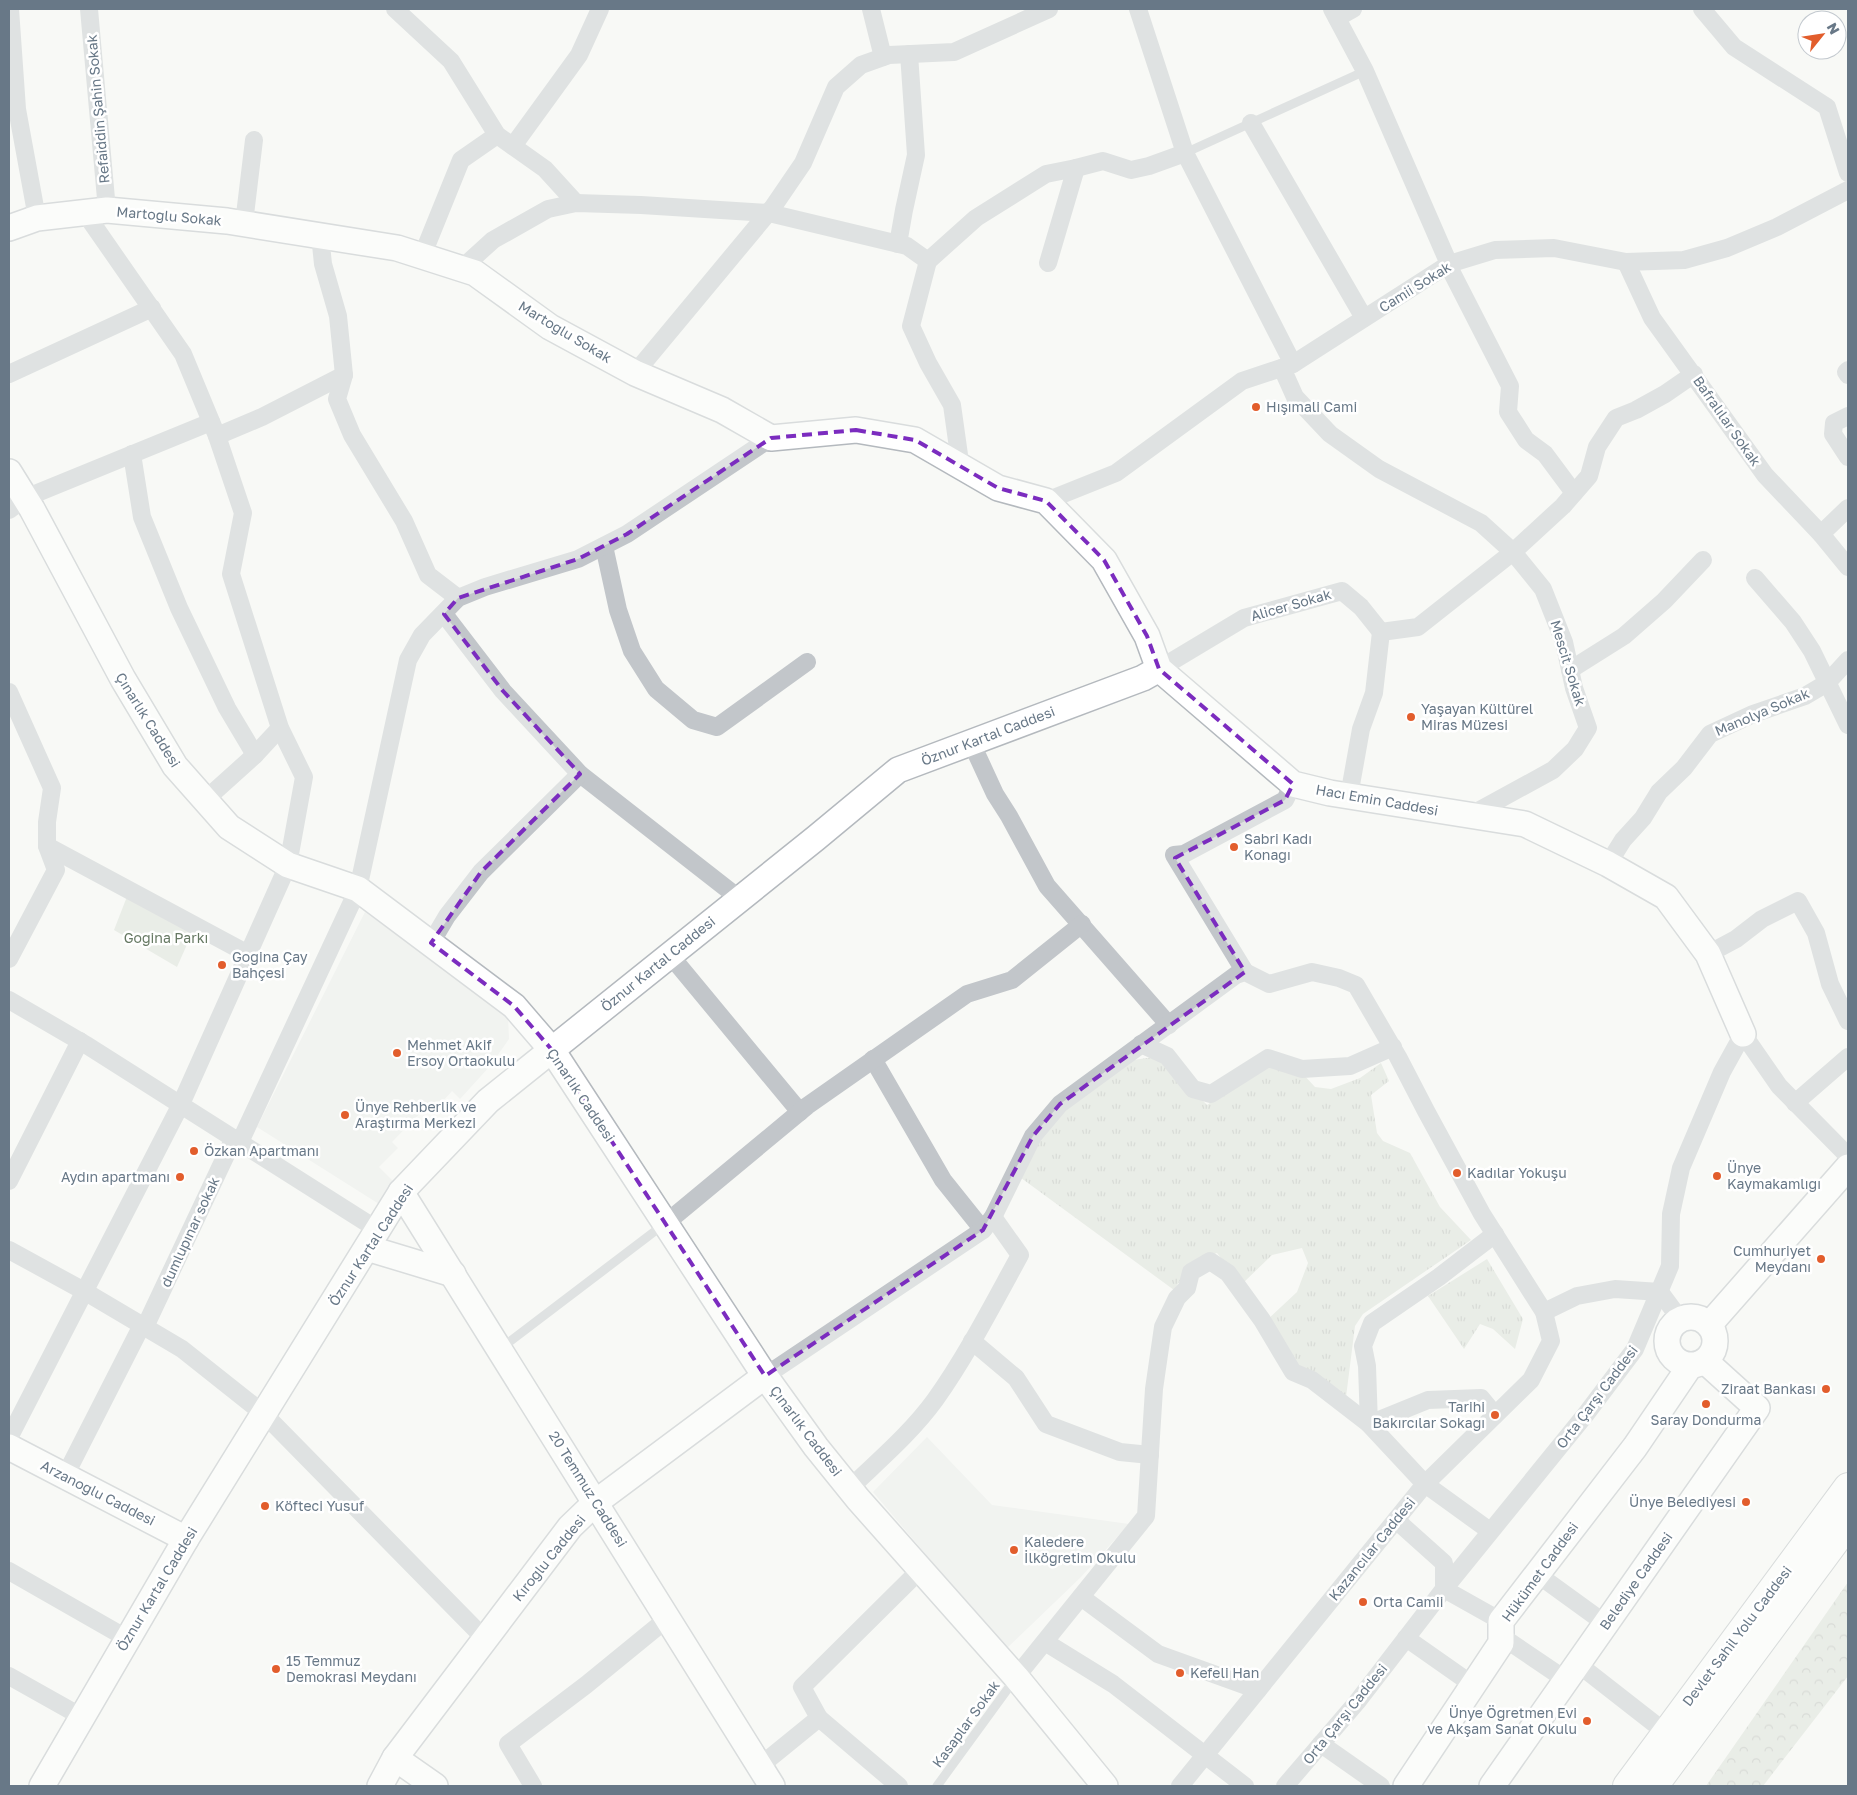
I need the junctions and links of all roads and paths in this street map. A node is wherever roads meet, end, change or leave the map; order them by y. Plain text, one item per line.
1 (10, 9) edge
2 (89, 9) edge
3 (395, 9) edge
4 (600, 9) edge
5 (870, 9) edge
6 (1049, 9) edge
7 (1138, 9) edge
8 (1353, 9) edge
9 (1702, 9) edge
10 (1027, 14) edge
11 (1334, 14) edge
12 (909, 54) junction
13 (884, 57) junction
14 (1365, 72) junction
15 (1251, 123) junction
16 (497, 135) junction
17 (254, 140) dead end
18 (512, 146) junction
19 (1184, 153) junction
20 (1076, 168) junction
21 (1848, 173) edge
22 (1848, 190) edge
23 (576, 203) junction
24 (96, 211) junction
25 (769, 213) junction
26 (37, 218) junction
27 (244, 224) junction
28 (9, 228) edge
29 (320, 236) junction
30 (898, 244) junction
31 (419, 255) junction
32 (928, 261) junction
33 (1626, 262) junction
34 (1048, 263) dead end
35 (1449, 264) junction
36 (461, 269) junction
37 (152, 308) junction
38 (1364, 318) junction
39 (1288, 366) junction
40 (1848, 370) edge
41 (635, 373) junction
42 (9, 374) edge
43 (1694, 374) junction
44 (344, 375) junction
45 (1848, 375) edge
46 (1848, 416) edge
47 (214, 429) junction
48 (771, 438) junction
49 (132, 454) junction
50 (1848, 457) edge
51 (959, 466) junction
52 (9, 472) edge
53 (1574, 493) junction
54 (1046, 501) junction
55 (17, 504) edge
56 (1848, 508) edge
57 (1821, 534) junction
58 (604, 546) junction
59 (1513, 552) junction
60 (1703, 560) dead end
61 (1848, 566) edge
62 (1756, 578) dead end
63 (458, 598) junction
64 (444, 614) junction
65 (1381, 632) junction
66 (1848, 660) edge
67 (807, 662) dead end
68 (1158, 669) junction
69 (1570, 670) junction
70 (1827, 683) junction
71 (9, 692) edge
72 (1848, 725) edge
73 (280, 728) junction
74 (971, 742) junction
75 (255, 755) junction
76 (580, 774) junction
77 (1293, 784) junction
78 (1349, 796) junction
79 (205, 800) junction
80 (1471, 815) junction
81 (47, 846) junction
82 (288, 864) junction
83 (1608, 864) junction
84 (358, 889) junction
85 (740, 899) junction
86 (1082, 924) junction
87 (431, 944) junction
88 (248, 954) junction
89 (1708, 954) junction
90 (670, 955) junction
91 (9, 959) edge
92 (1245, 972) junction
93 (9, 1000) edge
94 (1848, 1021) edge
95 (1169, 1025) junction
96 (1743, 1034) junction
97 (80, 1041) junction
98 (1141, 1044) junction
99 (1393, 1048) junction
100 (552, 1050) junction
101 (1848, 1057) edge
102 (873, 1059) junction
103 (1795, 1103) junction
104 (181, 1104) junction
105 (800, 1112) junction
106 (237, 1140) junction
107 (1848, 1156) edge
108 (1848, 1166) edge
109 (9, 1181) edge
110 (402, 1192) junction
111 (666, 1223) junction
112 (988, 1224) junction
113 (1495, 1234) junction
114 (372, 1239) junction
115 (9, 1250) edge
116 (453, 1274) junction
117 (84, 1291) junction
118 (1660, 1292) junction
119 (1544, 1312) junction
120 (1680, 1319) junction
121 (1709, 1325) junction
122 (143, 1326) junction
123 (972, 1341) junction
124 (500, 1349) junction
125 (1697, 1363) junction
126 (766, 1376) junction
127 (264, 1414) junction
128 (1496, 1415) junction
129 (1369, 1424) junction
130 (9, 1438) edge
131 (9, 1447) edge
132 (1150, 1455) junction
133 (65, 1476) junction
134 (1425, 1484) junction
135 (1848, 1487) edge
136 (850, 1488) junction
137 (596, 1502) junction
138 (1396, 1520) junction
139 (1848, 1524) edge
140 (1490, 1531) junction
141 (186, 1539) junction
142 (921, 1570) junction
143 (9, 1571) edge
144 (1537, 1574) junction
145 (1444, 1588) junction
146 (1081, 1597) junction
147 (668, 1618) junction
148 (1606, 1624) junction
149 (1501, 1628) junction
150 (1406, 1638) junction
151 (128, 1639) junction
152 (485, 1639) junction
153 (1045, 1642) junction
154 (1572, 1672) junction
155 (9, 1676) edge
156 (1016, 1677) junction
157 (1473, 1685) junction
158 (1258, 1690) junction
159 (82, 1717) junction
160 (819, 1718) junction
161 (1674, 1740) junction
162 (1321, 1744) junction
163 (1205, 1756) junction
164 (395, 1758) junction
165 (766, 1776) edge
166 (42, 1786) edge
167 (380, 1786) edge
168 (435, 1786) edge
169 (532, 1786) edge
170 (899, 1786) edge
171 (937, 1786) edge
172 (1105, 1786) edge
173 (1180, 1786) edge
174 (1245, 1786) edge
175 (1285, 1786) edge
176 (1381, 1786) edge
177 (1406, 1786) edge
178 (1492, 1786) edge
179 (1627, 1786) edge
180 (1654, 1786) edge

1 - 26 street
2 - 24 street, Refaiddin Şahin Sokak
3 - 16 street
4 - 18 street
5 - 13 street
6 - 10 street
7 - 19 street, Mescit Sokak
8 - 11 street
9 - 21 street
10 - 12 street
11 - 14 street
12 - 13 street
12 - 30 street
13 - 25 street
14 - 15 lane
14 - 35 street
15 - 19 lane
15 - 38 street
16 - 18 street
16 - 31 street
17 - 27 street
18 - 23 street
19 - 20 street
19 - 39 street, Mescit Sokak
20 - 32 street
20 - 34 street
22 - 33 street, Camii Sokak
23 - 25 street
23 - 36 street
24 - 26 street, Martoğlu Sokak
24 - 27 street, Martoğlu Sokak
24 - 37 street
25 - 30 street
25 - 41 street
26 - 28 street, Martoğlu Sokak
27 - 29 street, Martoğlu Sokak
29 - 31 street, Martoğlu Sokak
29 - 44 street
30 - 32 street
31 - 36 street, Martoğlu Sokak
32 - 51 street
33 - 35 street, Camii Sokak
33 - 43 street, Bafralılar Sokak
35 - 38 street, Camii Sokak
35 - 53 street
36 - 41 street, Martoğlu Sokak
37 - 42 street
37 - 47 street
38 - 39 street, Camii Sokak
39 - 54 street, Camii Sokak
39 - 59 street, Mescit Sokak
40 - 45 street
41 - 48 street, Martoğlu Sokak
43 - 53 street
43 - 57 street, Bafralılar Sokak
44 - 47 street
44 - 63 street
46 - 50 street
47 - 49 street
47 - 73 street
48 - 51 street
48 - 58 street
49 - 55 street
49 - 75 street
51 - 54 street
52 - 55 street, Çınarlık Caddesi
53 - 59 street
54 - 68 street, Hacı Emin Caddesi
55 - 79 street, Çınarlık Caddesi
56 - 57 street
57 - 61 street, Bafralılar Sokak
58 - 63 street
58 - 67 street
59 - 65 street
59 - 69 street, Mescit Sokak
60 - 69 street
62 - 70 street
63 - 64 street, dumlupınar sokak
64 - 76 street
64 - 84 street, dumlupınar sokak
65 - 68 street, Alicer Sokak
65 - 78 street
66 - 70 street, Manolya Sokak
68 - 74 street, Öznur Kartal Caddesi
68 - 77 street, Hacı Emin Caddesi
69 - 80 street, Mescit Sokak
70 - 72 street
70 - 83 street, Manolya Sokak
71 - 81 street
73 - 75 street
73 - 82 street
74 - 85 street, Öznur Kartal Caddesi
74 - 86 street
75 - 79 street
76 - 85 street
76 - 87 street
77 - 78 street, Hacı Emin Caddesi
77 - 92 street
78 - 80 street, Hacı Emin Caddesi
79 - 82 street, Çınarlık Caddesi
80 - 83 street, Hacı Emin Caddesi
81 - 88 street
81 - 91 street
82 - 84 street, Çınarlık Caddesi
82 - 88 street
83 - 89 street, Hacı Emin Caddesi
84 - 87 street, Çınarlık Caddesi
84 - 106 street, dumlupınar sokak
85 - 90 street, Öznur Kartal Caddesi
86 - 95 street
86 - 102 street
87 - 100 street, Çınarlık Caddesi
88 - 104 street
89 - 94 street
89 - 96 street, Hacı Emin Caddesi
90 - 100 street, Öznur Kartal Caddesi
90 - 105 street
92 - 95 street
92 - 99 street
93 - 97 street
95 - 98 street
96 - 103 street
96 - 118 street, Orta Çarşı Caddesi
97 - 104 street
97 - 109 street
98 - 99 street
98 - 112 street
99 - 113 street
100 - 110 street, Öznur Kartal Caddesi
100 - 111 street, Çınarlık Caddesi
101 - 103 street
102 - 105 street
102 - 112 street
103 - 107 street
104 - 106 street
104 - 117 street
105 - 111 street
106 - 114 street
106 - 122 street, dumlupınar sokak
108 - 121 street
110 - 114 street, Öznur Kartal Caddesi
110 - 116 street, 20 Temmuz Caddesi
111 - 124 lane
111 - 126 street, Çınarlık Caddesi
112 - 123 street
112 - 126 street
113 - 119 street
113 - 129 street
114 - 116 street
114 - 127 street, Öznur Kartal Caddesi
115 - 117 street
116 - 124 street, 20 Temmuz Caddesi
117 - 122 street
117 - 130 street
118 - 119 street
118 - 120 street
118 - 140 street, Orta Çarşı Caddesi
119 - 128 street, Kazancılar Caddesi
120 - 121 street
120 - 125 street
121 - 125 street
122 - 127 street
122 - 133 street, dumlupınar sokak
123 - 132 street
123 - 136 street
124 - 137 street, 20 Temmuz Caddesi
125 - 144 street, Hükümet Caddesi
125 - 148 street, Belediye Caddesi
126 - 136 street, Çınarlık Caddesi
126 - 137 street, Kıroğlu Caddesi
127 - 141 street, Öznur Kartal Caddesi
127 - 152 street
128 - 129 street
128 - 134 street, Kazancılar Caddesi
129 - 132 street
129 - 134 street
131 - 133 street, Arzanoğlu Caddesi
132 - 146 street
133 - 141 street, Arzanoğlu Caddesi
134 - 138 street, Kazancılar Caddesi
134 - 140 street
135 - 161 main road, Devlet Sahil Yolu Caddesi
136 - 142 street, Çınarlık Caddesi
137 - 147 street, 20 Temmuz Caddesi
137 - 152 street, Kıroğlu Caddesi
138 - 145 street
138 - 158 street, Kazancılar Caddesi
139 - 161 main road, Devlet Sahil Yolu Caddesi
140 - 145 street, Orta Çarşı Caddesi
141 - 151 street, Öznur Kartal Caddesi
142 - 156 street, Çınarlık Caddesi
142 - 160 street
143 - 151 street
144 - 148 street
144 - 149 street, Hükümet Caddesi
145 - 149 street
145 - 150 street, Orta Çarşı Caddesi
146 - 153 street
146 - 158 street
147 - 165 street, 20 Temmuz Caddesi
147 - 169 street
148 - 154 street, Belediye Caddesi
149 - 154 street
149 - 157 street, Hükümet Caddesi
150 - 157 street
150 - 162 street, Orta Çarşı Caddesi
151 - 159 street, Öznur Kartal Caddesi
152 - 164 street, Kıroğlu Caddesi
153 - 156 street
153 - 163 street
154 - 161 street
154 - 178 street, Belediye Caddesi
155 - 159 street
156 - 171 lane, Kasaplar Sokak
156 - 172 street, Çınarlık Caddesi
157 - 177 street, Hükümet Caddesi
158 - 163 street, Kazancılar Caddesi
159 - 166 street, Öznur Kartal Caddesi
160 - 165 street
160 - 170 street
161 - 179 main road, Devlet Sahil Yolu Caddesi
161 - 180 main road, Devlet Sahil Yolu Caddesi
162 - 175 street, Orta Çarşı Caddesi
162 - 176 street
163 - 173 street, Kazancılar Caddesi
163 - 174 street
164 - 167 street, Kıroğlu Caddesi
164 - 168 street

